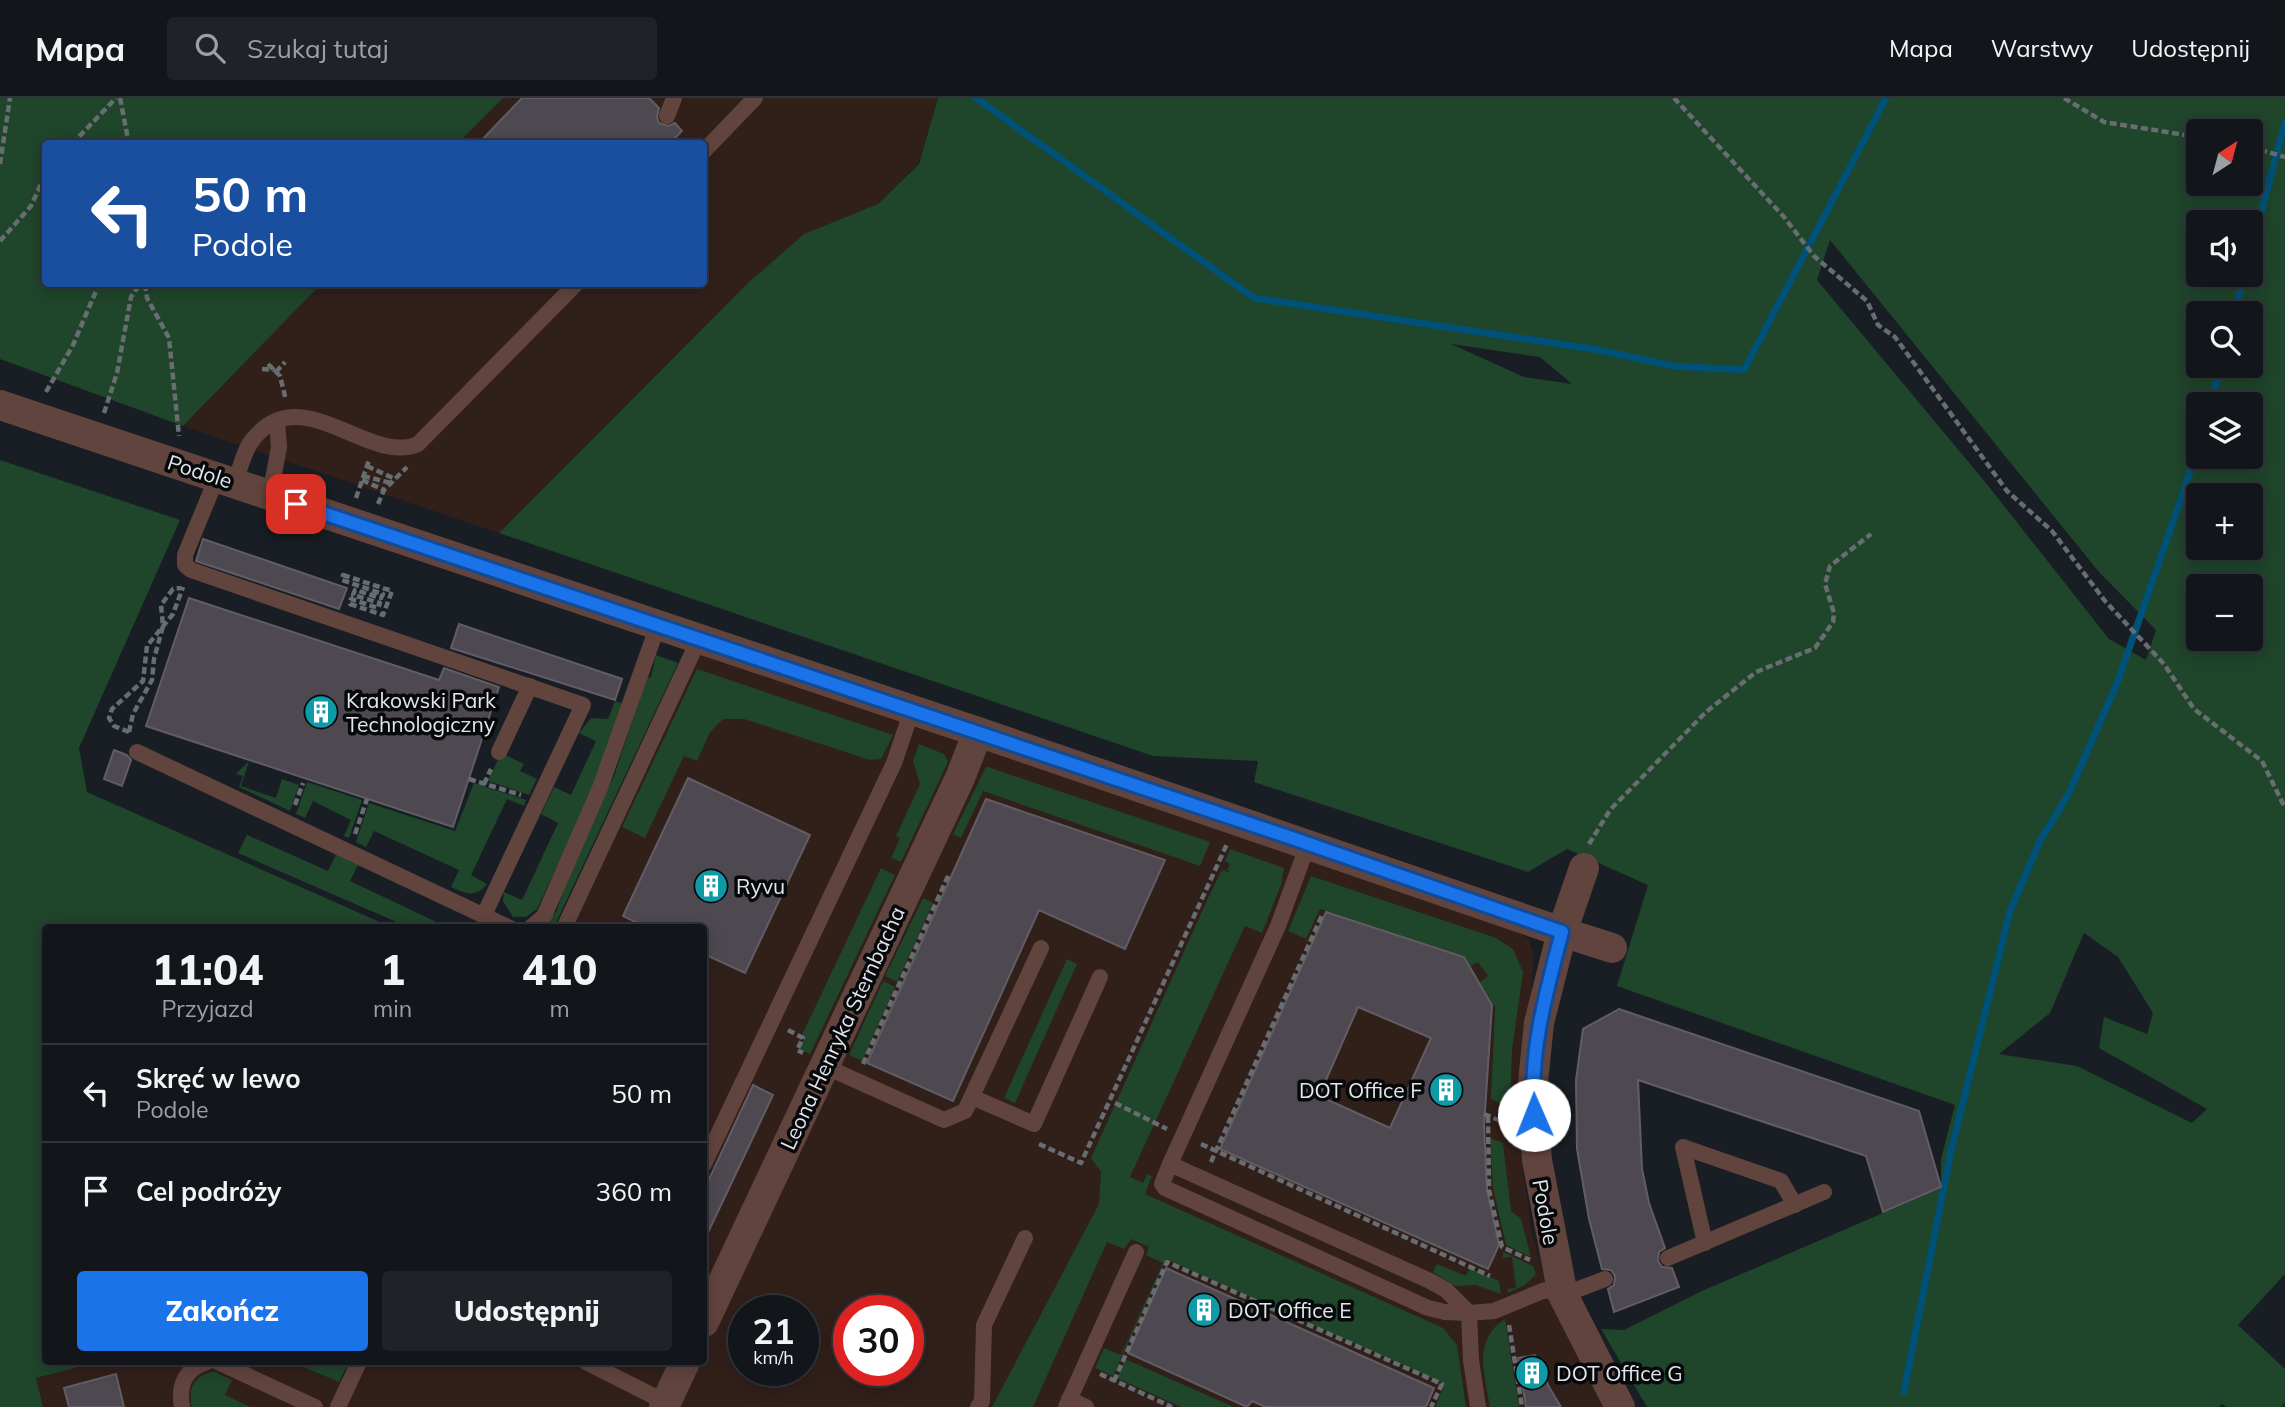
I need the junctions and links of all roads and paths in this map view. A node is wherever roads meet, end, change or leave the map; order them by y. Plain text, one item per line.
1 (10, 98) edge
2 (118, 98) edge
3 (674, 98) edge
4 (1674, 98) edge
5 (2064, 98) edge
6 (748, 100) edge
7 (667, 116) dead end
8 (2186, 135) edge
9 (76, 140) edge
10 (129, 140) edge
11 (707, 148) edge
12 (2263, 151) edge
13 (2285, 157) edge
14 (0, 164) edge
15 (42, 182) edge
16 (0, 241) edge
17 (98, 287) edge
18 (140, 287) edge
19 (144, 287) edge
20 (573, 287) edge
21 (285, 362) dead end
22 (268, 364) dead end
23 (262, 369) dead end
24 (276, 371) junction
25 (45, 393) dead end
26 (0, 405) edge
27 (104, 413) dead end
28 (283, 420) junction
29 (179, 437) dead end
30 (408, 466) dead end
31 (363, 478) junction
32 (226, 480) junction
33 (393, 481) junction
34 (384, 490) junction
35 (270, 495) junction
36 (356, 498) dead end
37 (378, 505) dead end
38 (1871, 534) dead end
39 (191, 570) junction
40 (183, 587) junction
41 (392, 591) joint
42 (658, 625) junction
43 (163, 626) junction
44 (699, 639) junction
45 (530, 686) junction
46 (912, 710) junction
47 (129, 732) junction
48 (978, 732) junction
49 (137, 752) joint
50 (499, 752) dead end
51 (469, 779) dead end
52 (367, 799) dead end
53 (538, 801) junction
54 (2285, 808) edge
55 (1227, 843) dead end
56 (1308, 844) junction
57 (348, 851) junction
58 (1584, 868) joint
59 (949, 874) dead end
60 (1323, 913) dead end
61 (484, 915) junction
62 (502, 924) edge
63 (535, 924) edge
64 (566, 924) edge
65 (1562, 932) junction
66 (1041, 948) dead end
67 (1612, 948) dead end
68 (1100, 976) dead end
69 (803, 1038) dead end
70 (797, 1050) dead end
71 (863, 1065) dead end
72 (824, 1066) junction
73 (972, 1097) junction
74 (1515, 1128) dead end
75 (1183, 1136) junction
76 (1216, 1151) junction
77 (707, 1158) edge
78 (1170, 1164) junction
79 (1203, 1179) junction
80 (1824, 1192) dead end
81 (1794, 1205) junction
82 (1025, 1238) dead end
83 (1705, 1243) junction
84 (1136, 1252) dead end
85 (1668, 1258) dead end
86 (1537, 1264) dead end
87 (1490, 1276) dead end
88 (1605, 1279) dead end
89 (1563, 1295) junction
90 (1469, 1313) junction
91 (707, 1316) edge
92 (1520, 1317) dead end
93 (199, 1365) edge
94 (224, 1365) edge
95 (358, 1365) edge
96 (592, 1365) edge
97 (684, 1365) edge
98 (1083, 1367) junction
99 (1114, 1381) junction
100 (1067, 1403) edge
101 (668, 1405) edge
102 (182, 1407) edge
103 (315, 1407) edge
104 (338, 1407) edge
105 (978, 1407) edge
106 (1086, 1407) edge
107 (1172, 1407) edge
108 (1432, 1407) edge
109 (1478, 1407) edge
110 (1522, 1407) edge
111 (1620, 1407) edge

1 - 14 path
2 - 9 path
2 - 10 path
3 - 7 lane
4 - 54 path
5 - 8 path
6 - 11 lane
12 - 13 path
15 - 16 path
17 - 25 path
18 - 27 path
19 - 29 path
20 - 28 lane
21 - 24 path
22 - 24 path
23 - 24 path
24 - 28 path
26 - 32 street, Podole
28 - 32 lane
28 - 35 lane
30 - 33 path
31 - 33 path
31 - 33 path
31 - 34 path
31 - 36 path
32 - 35 street, Podole
32 - 39 lane
33 - 34 path
34 - 37 path
35 - 42 street, Podole
38 - 58 path
39 - 40 path
39 - 45 lane
40 - 43 path
40 - 43 path
41 - 41 path
42 - 44 street, Podole
42 - 63 lane
43 - 47 path
43 - 47 path
44 - 46 street, Podole
44 - 64 lane
45 - 50 lane
45 - 53 lane
46 - 48 street, Podole
46 - 77 lane
47 - 49 path
48 - 56 street, Podole
48 - 72 street, Leona Henryka Sternbacha
49 - 57 lane
51 - 53 path
52 - 57 path
53 - 61 lane
55 - 75 path
56 - 65 street, Podole
56 - 75 lane
57 - 61 lane
58 - 65 street
59 - 71 path
60 - 76 path
61 - 62 lane
65 - 67 street
65 - 89 street, Podole
66 - 73 lane
68 - 73 lane
69 - 70 path
72 - 73 lane
72 - 91 street, Leona Henryka Sternbacha
74 - 86 path
75 - 76 path
75 - 78 lane
76 - 79 path
76 - 87 path
78 - 79 lane
78 - 90 lane
79 - 90 lane
80 - 81 lane
81 - 83 lane
81 - 83 lane
82 - 105 lane
83 - 85 lane
84 - 98 lane
88 - 89 lane
89 - 90 lane
89 - 111 street, Podole
90 - 109 lane
92 - 110 path
93 - 102 lane
94 - 103 lane
95 - 104 lane
96 - 101 lane
97 - 101 street
98 - 99 path
98 - 100 lane
99 - 107 path
99 - 108 path
100 - 106 lane

